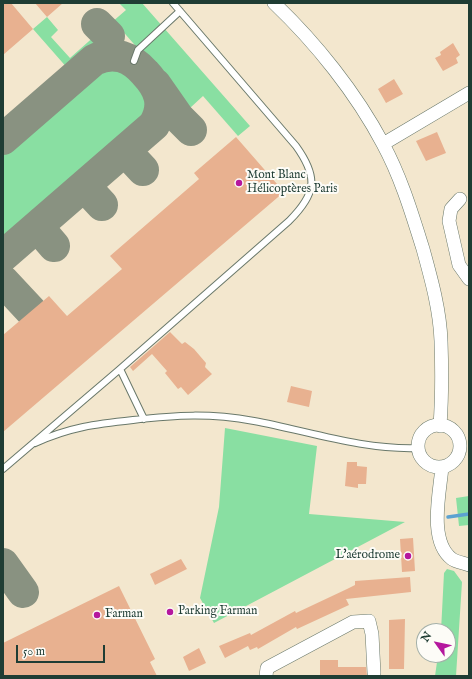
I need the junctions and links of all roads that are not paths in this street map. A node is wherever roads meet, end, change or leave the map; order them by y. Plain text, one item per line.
1 (173, 3) edge
2 (274, 3) edge
3 (180, 11) junction
4 (134, 61) dead end
5 (469, 94) edge
6 (383, 144) junction
7 (460, 199) dead end
8 (469, 279) edge
9 (120, 368) junction
10 (144, 419) junction
11 (440, 426) junction
12 (36, 443) junction
13 (418, 448) junction
14 (464, 451) edge
15 (442, 467) junction
16 (3, 469) edge
17 (469, 565) edge
18 (374, 673) dead end
19 (266, 676) edge

1 - 3 lane
2 - 6 street
3 - 4 lane
3 - 9 lane
5 - 6 street
6 - 11 street
7 - 8 street
9 - 10 lane
9 - 12 lane
10 - 12 lane
10 - 13 lane
11 - 13 street
11 - 14 street
12 - 16 lane
13 - 15 street
14 - 15 street
15 - 17 street
18 - 19 street

